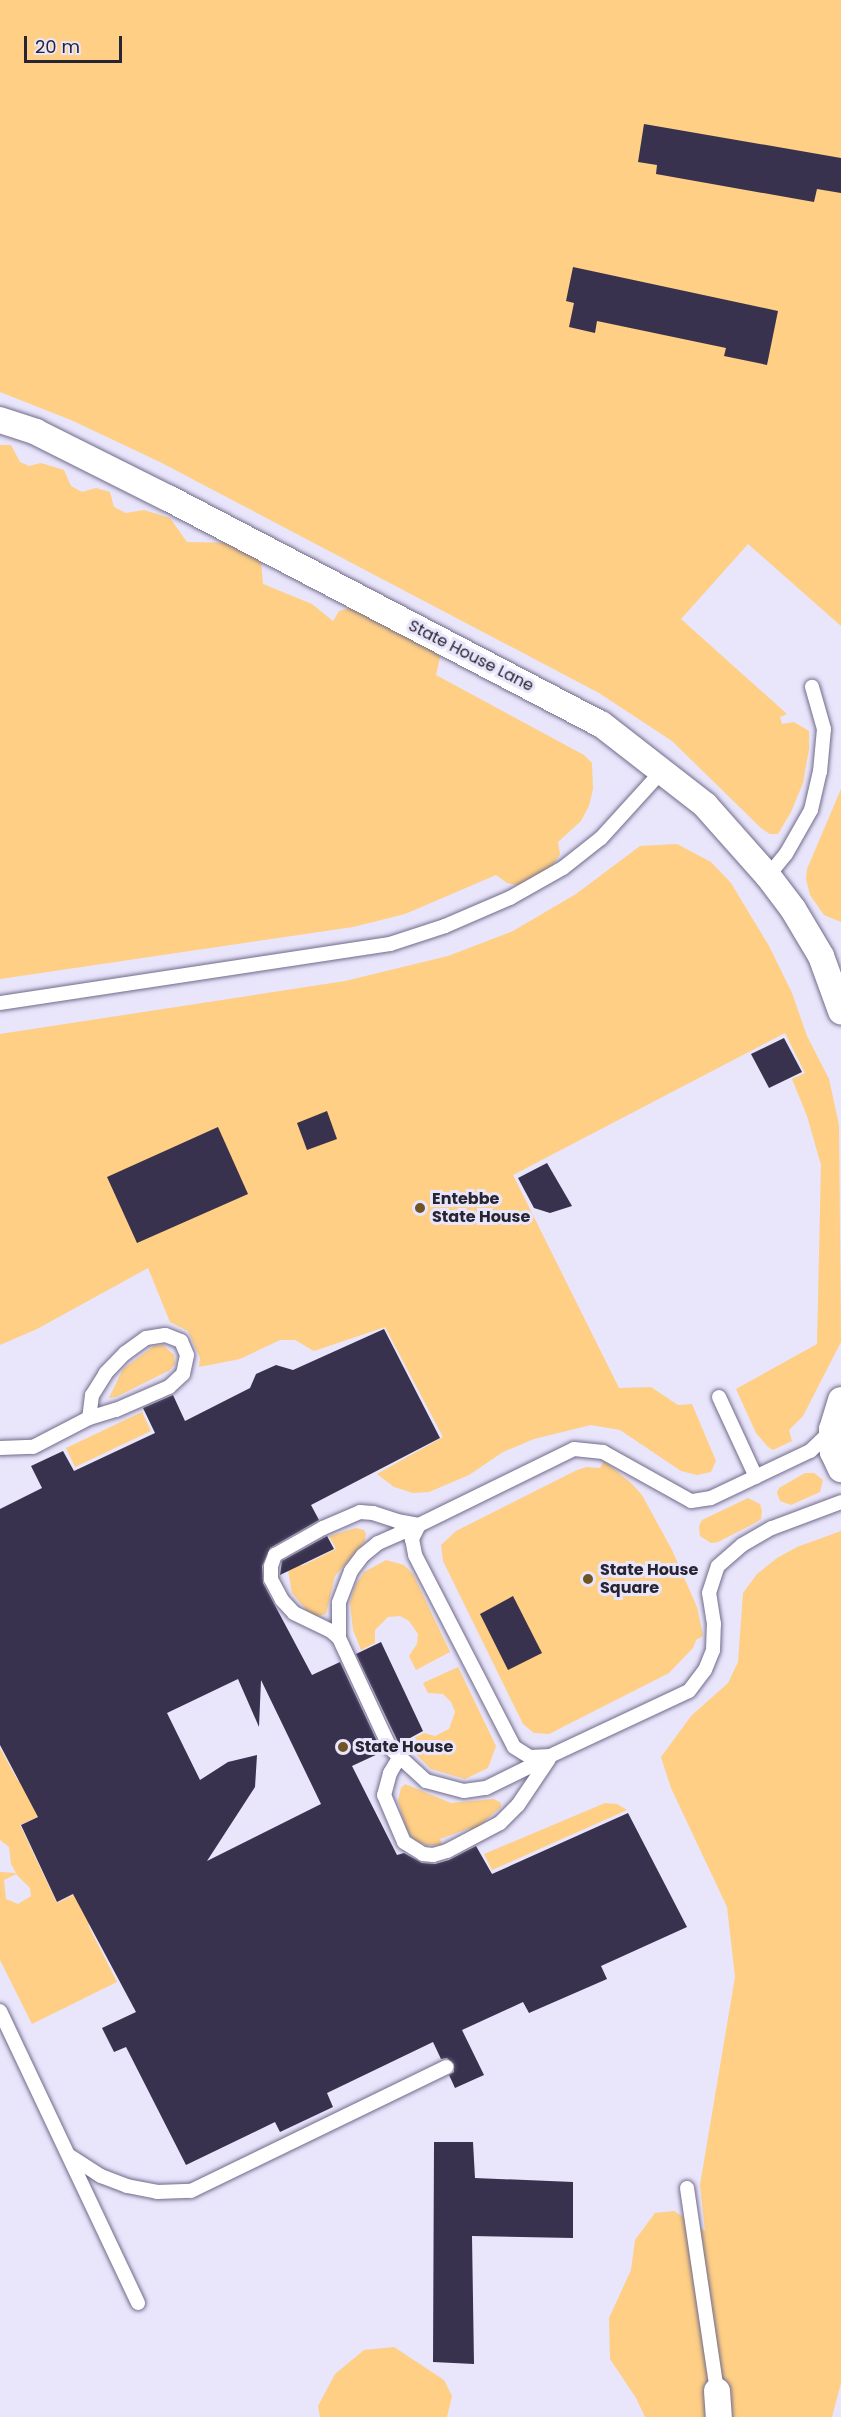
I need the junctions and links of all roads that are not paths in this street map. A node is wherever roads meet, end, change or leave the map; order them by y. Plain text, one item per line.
1 (0, 420) edge
2 (812, 687) dead end
3 (663, 771) junction
4 (768, 876) junction
5 (0, 1003) edge
6 (841, 1011) edge
7 (719, 1397) dead end
8 (841, 1400) edge
9 (89, 1418) junction
10 (832, 1429) junction
11 (0, 1448) edge
12 (841, 1469) edge
13 (756, 1477) junction
14 (841, 1502) edge
15 (420, 1525) junction
16 (339, 1638) junction
17 (550, 1756) junction
18 (399, 1758) junction
19 (0, 2011) edge
20 (446, 2067) dead end
21 (70, 2156) junction
22 (687, 2188) dead end
23 (138, 2303) dead end
24 (717, 2391) joint
25 (719, 2417) edge

1 - 3 street, State House Lane
2 - 4 lane
3 - 4 street, State House Lane
3 - 5 lane
4 - 6 street, State House Lane
7 - 13 lane
8 - 10 street
9 - 9 lane
9 - 11 lane
10 - 12 street
10 - 13 lane
13 - 15 lane
14 - 17 lane
15 - 16 lane
15 - 16 lane
15 - 17 lane
16 - 18 lane
17 - 18 lane
17 - 18 lane
19 - 21 lane
20 - 21 lane
21 - 23 lane
22 - 24 lane
24 - 25 street

